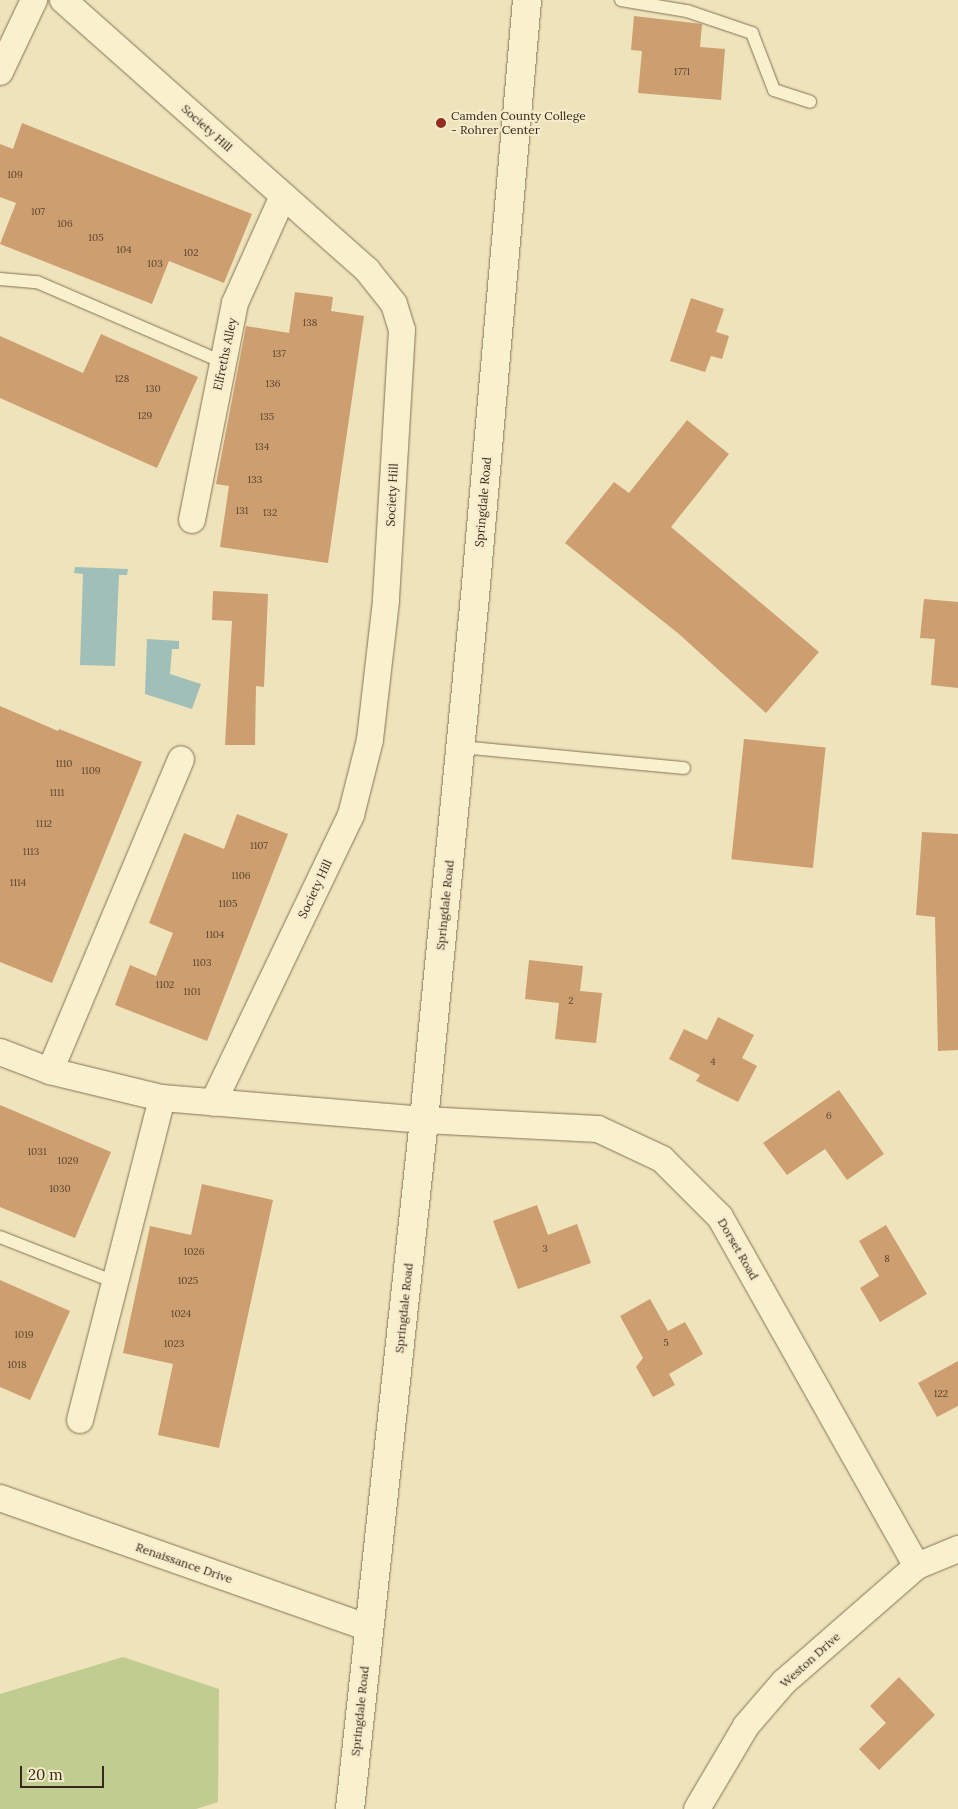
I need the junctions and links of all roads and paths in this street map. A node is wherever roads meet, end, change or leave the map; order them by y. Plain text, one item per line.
1 (34, 0) edge
2 (63, 0) edge
3 (527, 0) edge
4 (620, 0) edge
5 (0, 72) edge
6 (810, 102) dead end
7 (283, 196) junction
8 (0, 278) edge
9 (223, 362) junction
10 (192, 520) dead end
11 (461, 747) junction
12 (181, 759) dead end
13 (684, 768) dead end
14 (0, 1052) edge
15 (50, 1071) junction
16 (162, 1098) junction
17 (213, 1103) junction
18 (424, 1120) junction
19 (0, 1237) edge
20 (115, 1282) junction
21 (80, 1420) dead end
22 (0, 1498) edge
23 (958, 1548) edge
24 (917, 1566) junction
25 (369, 1628) junction
26 (350, 1809) edge
27 (698, 1809) edge

1 - 5 street
2 - 7 street, Society Hill
3 - 11 main road, Springdale Road
4 - 6 lane
7 - 9 street, Elfreths Alley
7 - 17 street, Society Hill
8 - 9 lane
9 - 10 street, Elfreths Alley
11 - 13 lane
11 - 18 main road, Springdale Road
12 - 15 street
14 - 15 street
15 - 16 street
16 - 17 street
16 - 20 street
17 - 18 street
18 - 24 street, Dorset Road
18 - 25 main road, Springdale Road
19 - 20 lane
20 - 21 street
22 - 25 street, Renaissance Drive
23 - 24 street, Weston Drive
24 - 27 street, Weston Drive
25 - 26 main road, Springdale Road

